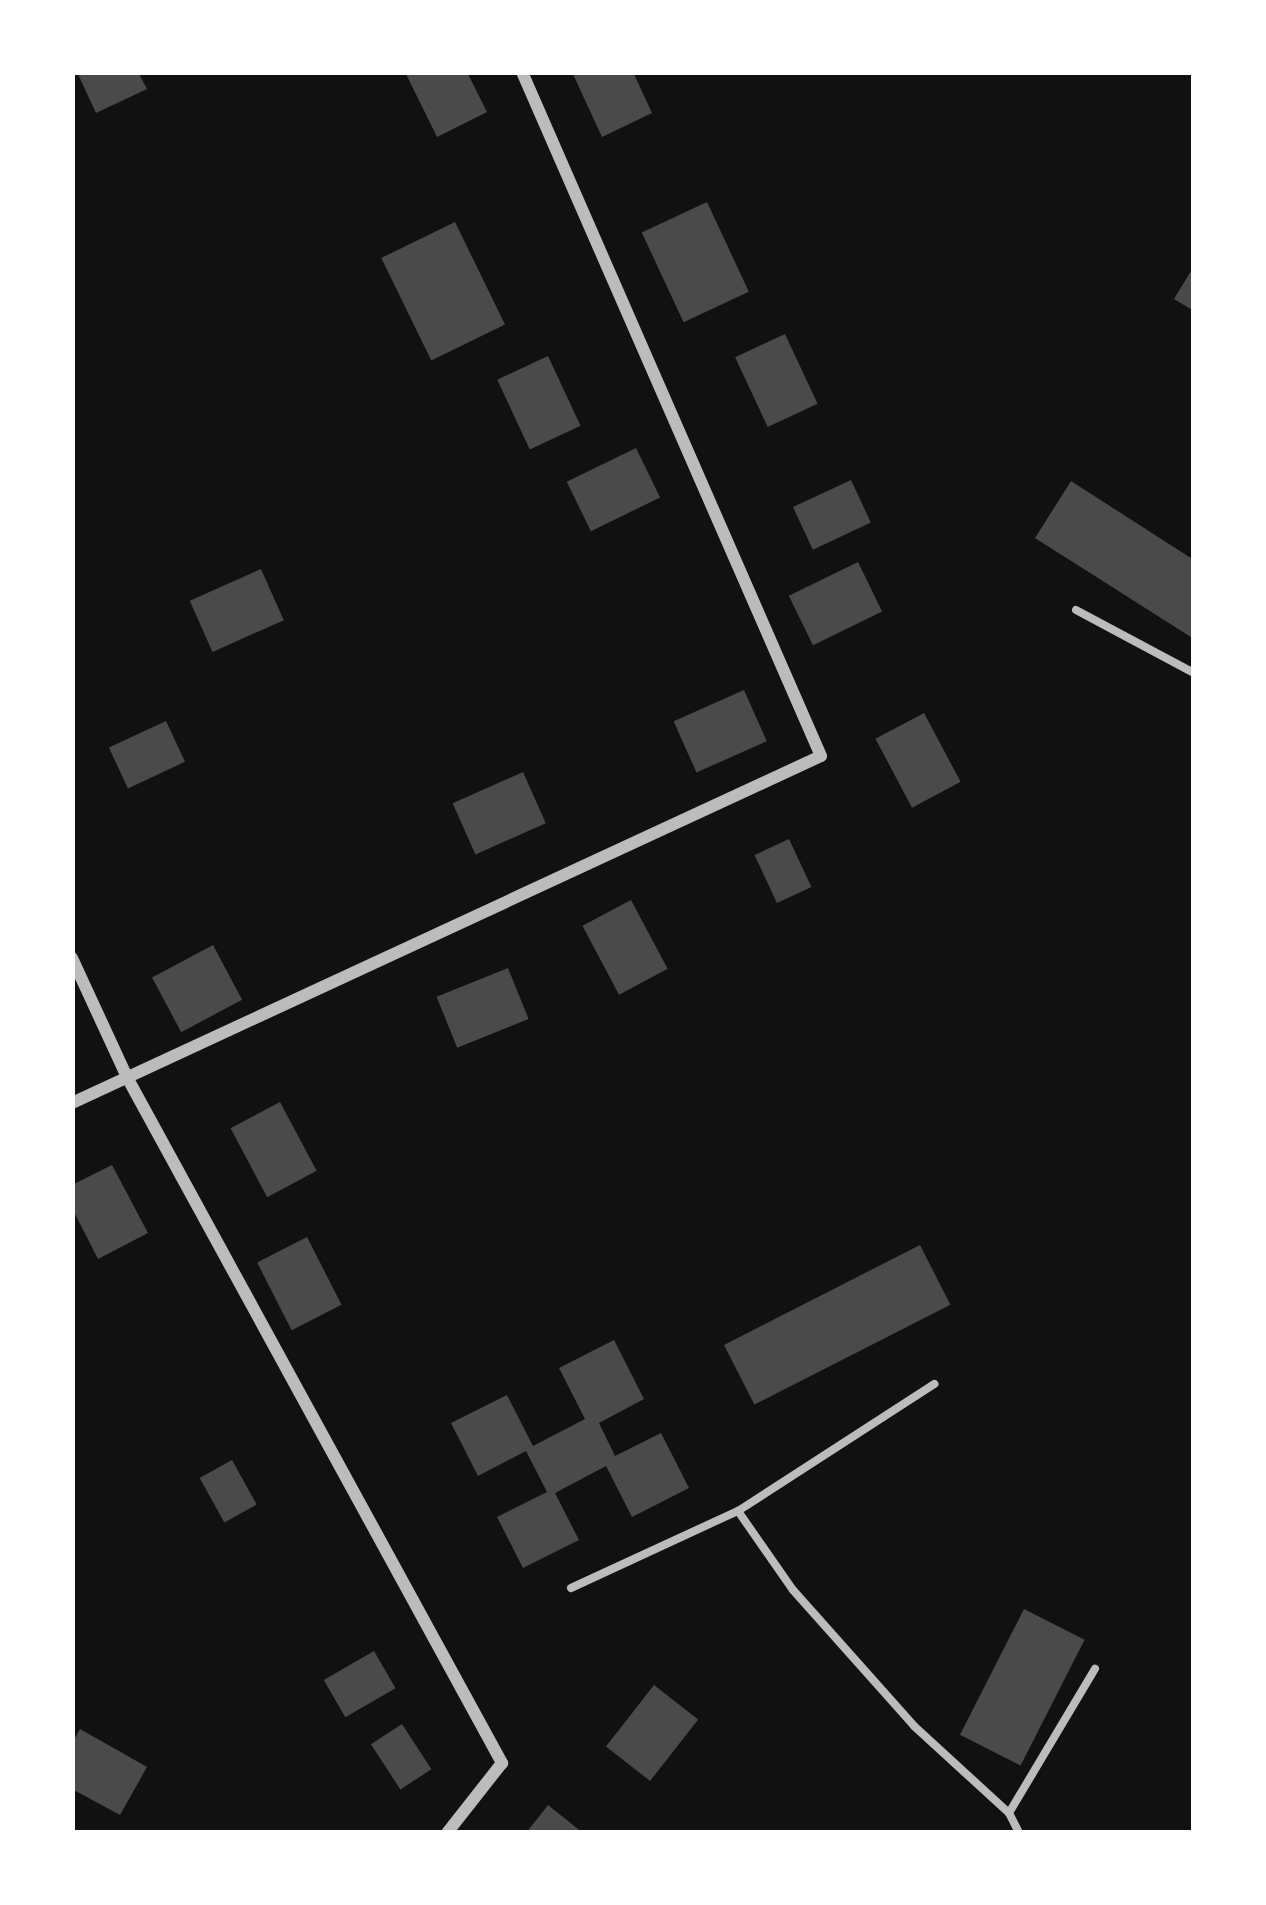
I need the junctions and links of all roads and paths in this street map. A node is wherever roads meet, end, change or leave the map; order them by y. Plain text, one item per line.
1 (522, 72) edge
2 (1076, 610) dead end
3 (1194, 673) edge
4 (72, 958) edge
5 (128, 1079) junction
6 (72, 1103) edge
7 (934, 1384) dead end
8 (737, 1511) junction
9 (571, 1588) dead end
10 (1095, 1670) dead end
11 (1009, 1813) junction
12 (447, 1833) edge
13 (1019, 1833) edge

1 - 5 street
2 - 3 lane
4 - 5 street
5 - 6 street
5 - 12 street
7 - 8 lane
8 - 9 lane
8 - 11 lane
10 - 11 lane
11 - 13 lane

